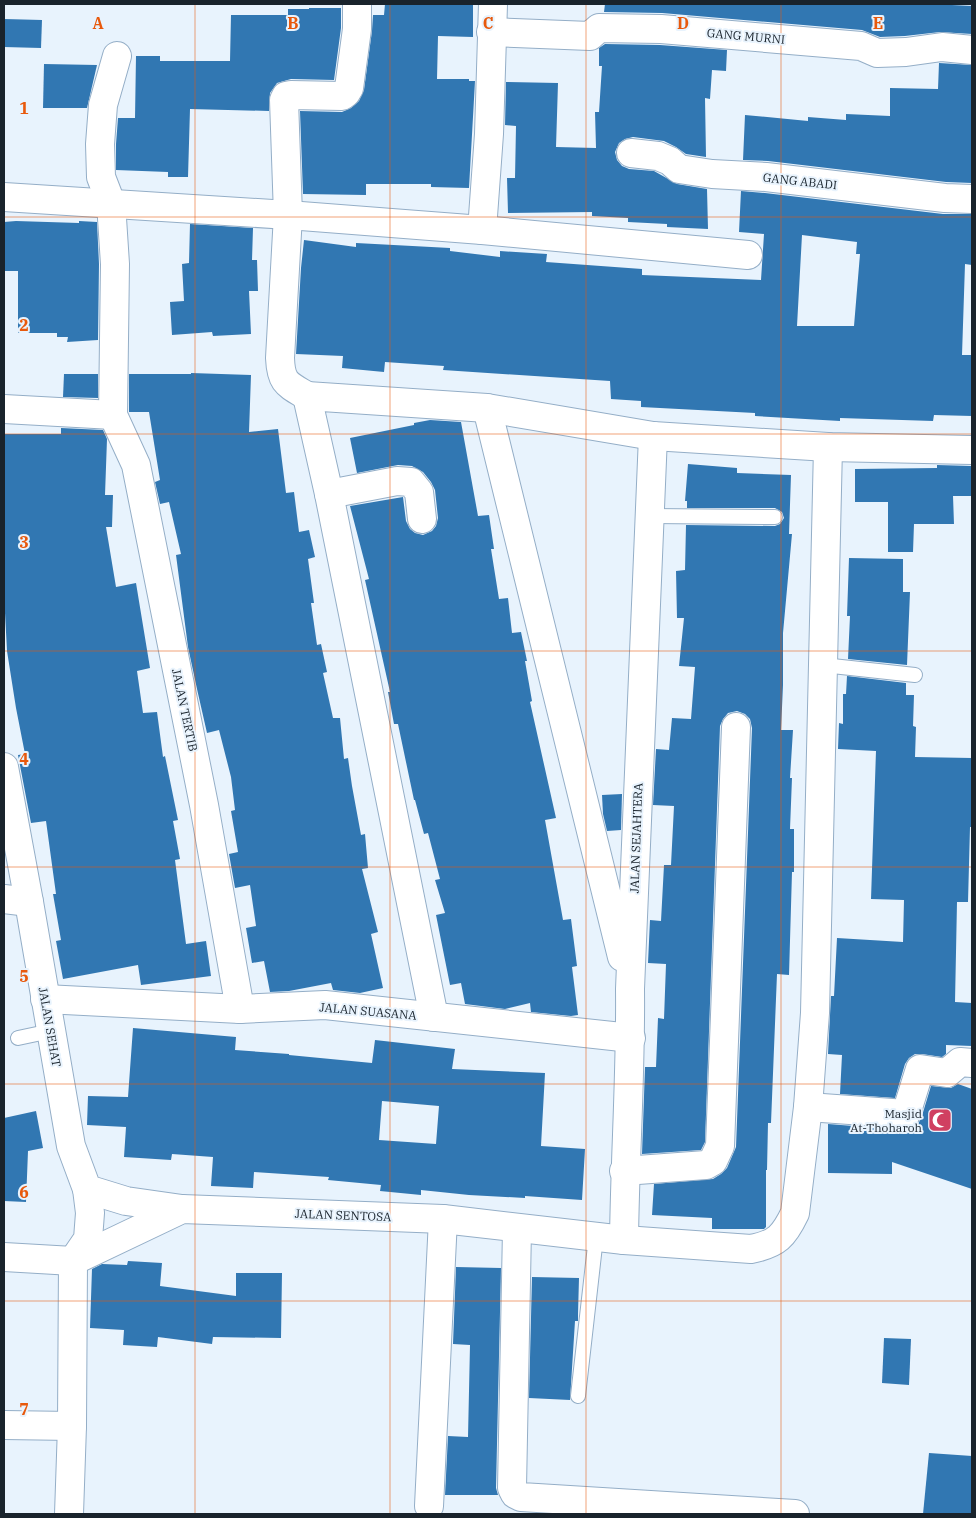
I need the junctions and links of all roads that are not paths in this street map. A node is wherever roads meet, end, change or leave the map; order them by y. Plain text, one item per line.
1 (358, 4) edge
2 (493, 4) edge
3 (491, 32) junction
4 (972, 50) edge
5 (117, 56) dead end
6 (631, 153) dead end
7 (4, 197) edge
8 (972, 199) edge
9 (111, 204) junction
10 (288, 215) junction
11 (482, 230) junction
12 (748, 255) dead end
13 (307, 396) junction
14 (488, 408) junction
15 (4, 409) edge
16 (113, 415) junction
17 (653, 436) junction
18 (828, 447) junction
19 (972, 450) edge
20 (329, 494) junction
21 (650, 516) junction
22 (774, 517) dead end
23 (422, 519) dead end
24 (823, 665) junction
25 (915, 675) dead end
26 (736, 727) dead end
27 (4, 767) edge
28 (16, 900) edge
29 (630, 989) junction
30 (45, 999) junction
31 (240, 1009) junction
32 (434, 1017) junction
33 (51, 1031) junction
34 (18, 1038) dead end
35 (631, 1038) junction
36 (972, 1063) edge
37 (808, 1107) junction
38 (624, 1171) junction
39 (87, 1188) junction
40 (182, 1210) junction
41 (443, 1219) junction
42 (517, 1229) junction
43 (596, 1237) junction
44 (624, 1240) junction
45 (4, 1257) edge
46 (73, 1261) junction
47 (578, 1396) dead end
48 (4, 1425) edge
49 (72, 1426) junction
50 (430, 1506) dead end
51 (69, 1514) edge
52 (796, 1514) edge

1 - 10 street
2 - 3 street
3 - 4 street, GANG MURNI
3 - 11 street
5 - 9 street
6 - 8 street, GANG ABADI
7 - 9 street
9 - 10 street
9 - 16 street
10 - 11 street
10 - 13 street
11 - 12 street
13 - 14 street
13 - 20 street
14 - 17 street
14 - 29 street
15 - 16 street
16 - 31 street, JALAN TERTIB
17 - 18 street
17 - 21 street, JALAN SEJAHTERA
18 - 19 street
18 - 24 street, JALAN SENTOSA
20 - 23 street
20 - 32 street
21 - 22 lane
21 - 29 street, JALAN SEJAHTERA
24 - 25 lane
24 - 37 street, JALAN SENTOSA
26 - 38 street
27 - 28 street, JALAN SEHAT
28 - 30 street, JALAN SEHAT
29 - 35 street, JALAN SEJAHTERA
30 - 31 street, JALAN SUASANA
30 - 33 street, JALAN SEHAT
31 - 32 street, JALAN SUASANA
32 - 35 street, JALAN SUASANA
33 - 34 lane
33 - 39 street, JALAN SEHAT
35 - 38 street, JALAN SEJAHTERA
36 - 37 street
37 - 44 street, JALAN SENTOSA
38 - 44 street, JALAN SEJAHTERA
39 - 40 street
39 - 46 street, JALAN SEHAT
40 - 41 street, JALAN SENTOSA
40 - 46 street, JALAN SENTOSA
41 - 42 street, JALAN SENTOSA
41 - 50 street
42 - 43 street, JALAN SENTOSA
42 - 52 street
43 - 44 street, JALAN SENTOSA
43 - 47 lane
45 - 46 street
46 - 49 street
48 - 49 street
49 - 51 street

